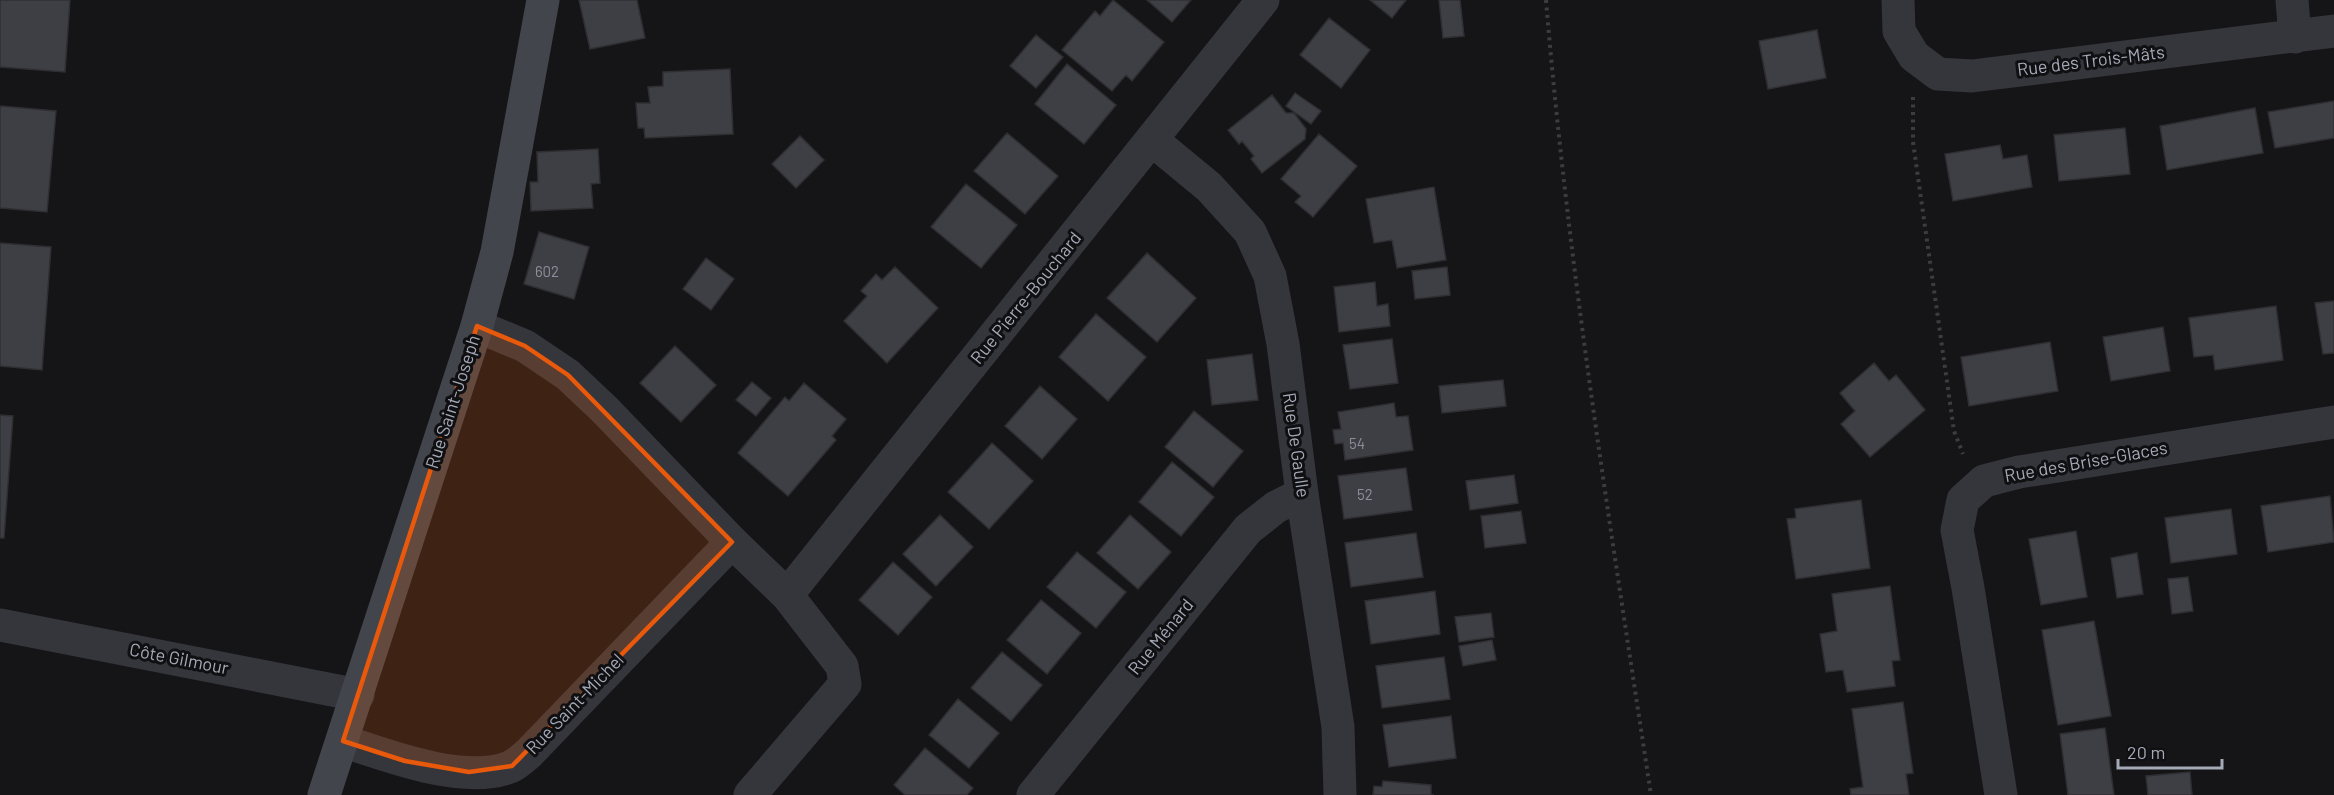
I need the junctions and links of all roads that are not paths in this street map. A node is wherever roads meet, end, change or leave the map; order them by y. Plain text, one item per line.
1 (543, 0) edge
2 (1263, 0) edge
3 (1898, 0) edge
4 (2292, 0) edge
5 (2334, 31) edge
6 (2295, 37) junction
7 (1152, 140) junction
8 (477, 326) junction
9 (2334, 422) edge
10 (1302, 495) junction
11 (732, 542) junction
12 (788, 595) junction
13 (0, 625) edge
14 (358, 695) junction
15 (343, 741) junction
16 (324, 795) edge
17 (750, 795) edge
18 (1033, 795) edge
19 (1340, 795) edge
20 (2001, 795) edge

1 - 8 street, Rue Saint-Joseph
2 - 7 street, Rue Pierre-Bouchard
3 - 6 street, Rue des Trois-Mâts
4 - 6 street
5 - 6 street, Rue des Trois-Mâts
7 - 10 street, Rue De Gaulle
7 - 12 street, Rue Pierre-Bouchard
8 - 11 street
8 - 14 street, Rue Saint-Joseph
9 - 20 street, Rue des Brise-Glaces
10 - 18 street, Rue Ménard
10 - 19 street, Rue De Gaulle
11 - 12 street
11 - 15 street, Rue Saint-Michel
12 - 17 street
13 - 14 street, Côte Gilmour
14 - 15 street, Rue Saint-Joseph
15 - 16 street, Rue Saint-Joseph

